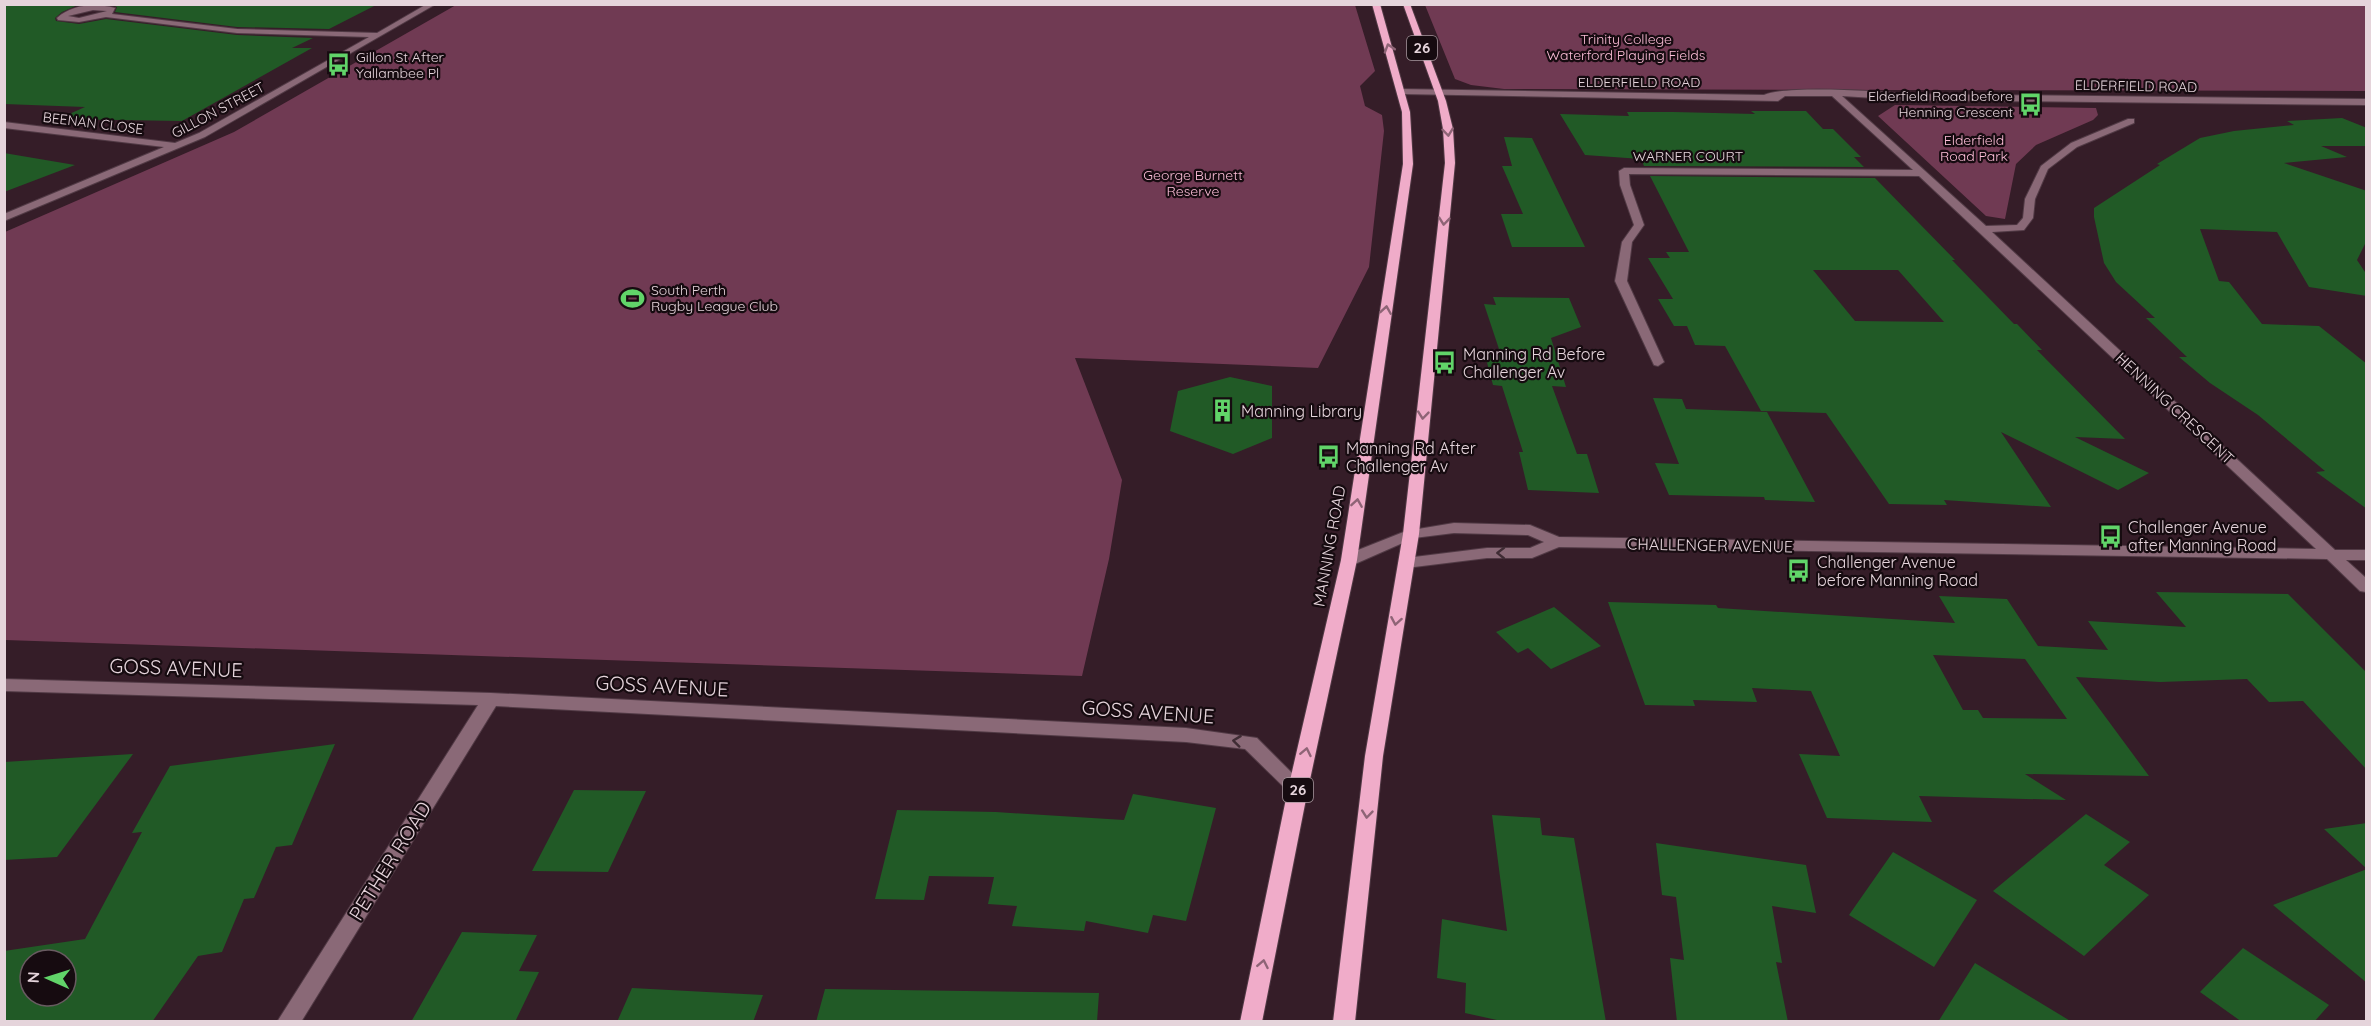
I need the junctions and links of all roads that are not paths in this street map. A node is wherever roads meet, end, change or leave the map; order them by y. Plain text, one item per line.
1 (434, 4) edge
2 (1376, 4) edge
3 (1406, 4) edge
4 (106, 15) junction
5 (381, 35) junction
6 (1403, 96) junction
7 (1440, 96) junction
8 (1840, 99) junction
9 (2352, 102) junction
10 (2367, 102) edge
11 (2367, 109) edge
12 (2131, 121) dead end
13 (4, 125) edge
14 (179, 146) junction
15 (1921, 173) junction
16 (4, 218) edge
17 (1983, 229) junction
18 (1658, 362) dead end
19 (1411, 534) junction
20 (1557, 542) junction
21 (2331, 554) junction
22 (2367, 555) edge
23 (1348, 561) junction
24 (1406, 563) junction
25 (2367, 587) edge
26 (4, 685) edge
27 (491, 699) junction
28 (1298, 789) junction
29 (288, 1022) edge
30 (1251, 1022) edge
31 (1344, 1022) edge

1 - 5 street, GILLON STREET
6 -> 2 main road, MANNING ROAD / 26
3 - 7 main road, 26
4 - 4 street
4 - 5 street
5 - 14 street, GILLON STREET
6 - 7 street, ELDERFIELD ROAD
23 -> 6 main road, MANNING ROAD / 26
7 - 8 street, ELDERFIELD ROAD
7 -> 19 main road, 26
8 - 9 street, ELDERFIELD ROAD
8 - 15 street, HENNING CRESCENT
9 - 10 street, ELDERFIELD ROAD
9 - 11 street
12 - 17 street
13 - 14 street, BEENAN CLOSE
14 - 16 street, GILLON STREET
15 - 17 street, HENNING CRESCENT
15 - 18 street, WARNER COURT
17 - 21 street, HENNING CRESCENT
19 - 20 street, CHALLENGER AVENUE
19 - 23 street, CHALLENGER AVENUE
19 - 24 main road, 26
20 - 21 street, CHALLENGER AVENUE
20 -> 24 street, CHALLENGER AVENUE
21 - 22 street, CHALLENGER AVENUE
21 - 25 street, HENNING CRESCENT
28 -> 23 main road, MANNING ROAD / 26
24 -> 31 main road, 26
26 - 27 street, GOSS AVENUE
28 -> 27 street, GOSS AVENUE
27 - 29 street, PETHER ROAD
30 -> 28 main road, MANNING ROAD / 26

